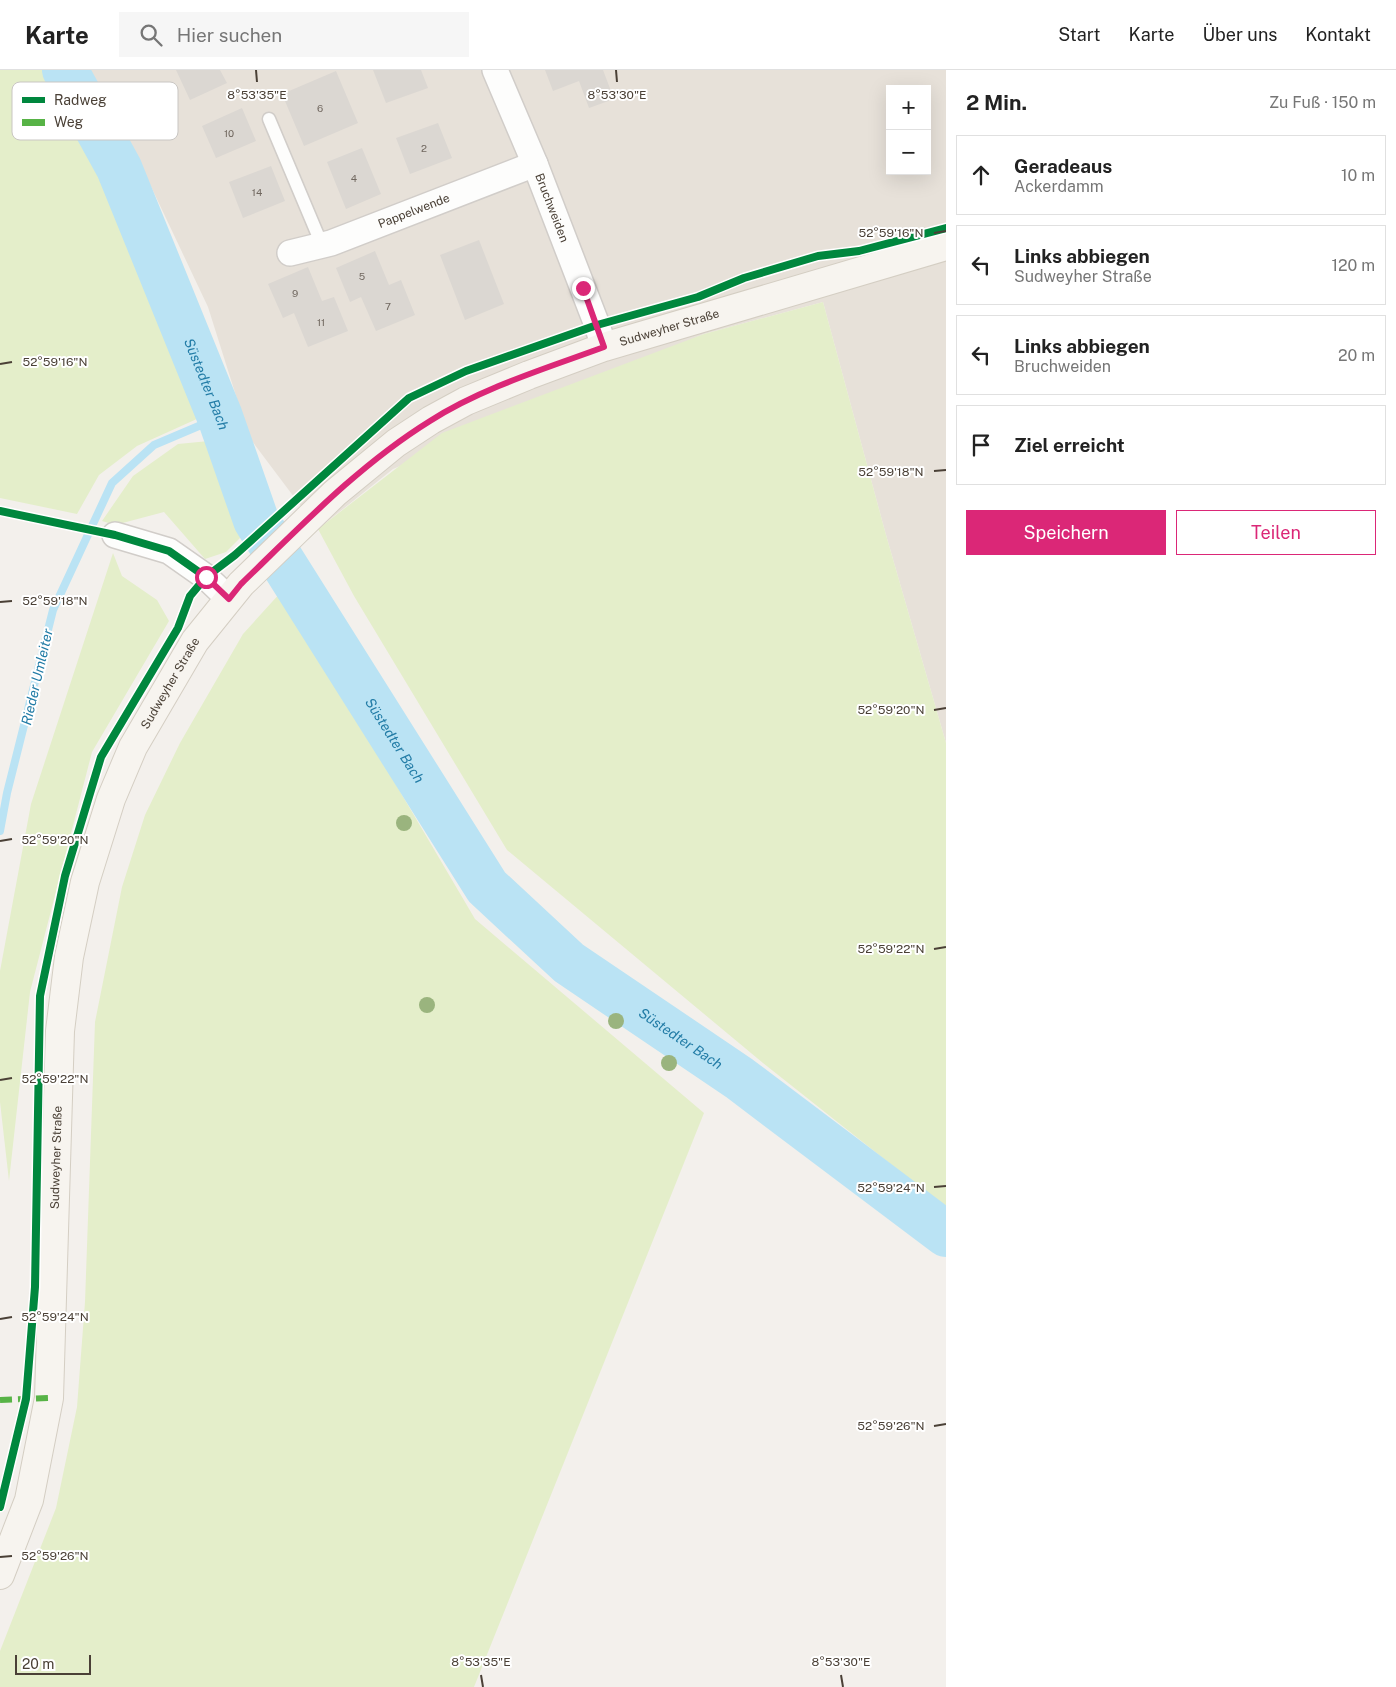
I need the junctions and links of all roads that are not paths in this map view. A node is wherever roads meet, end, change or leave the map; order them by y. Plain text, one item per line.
1 (495, 70) edge
2 (269, 119) dead end
3 (536, 164) junction
4 (322, 245) junction
5 (946, 246) edge
6 (290, 254) dead end
7 (604, 347) junction
8 (115, 535) dead end
9 (235, 592) junction
10 (0, 1574) edge

1 - 3 street, Bruchweiden
2 - 4 lane
3 - 4 street, Pappelwende
3 - 7 street, Bruchweiden
4 - 6 street, Pappelwende
5 - 7 street, Sudweyher Straße
7 - 9 street, Sudweyher Straße
8 - 9 street
9 - 10 street, Sudweyher Straße

